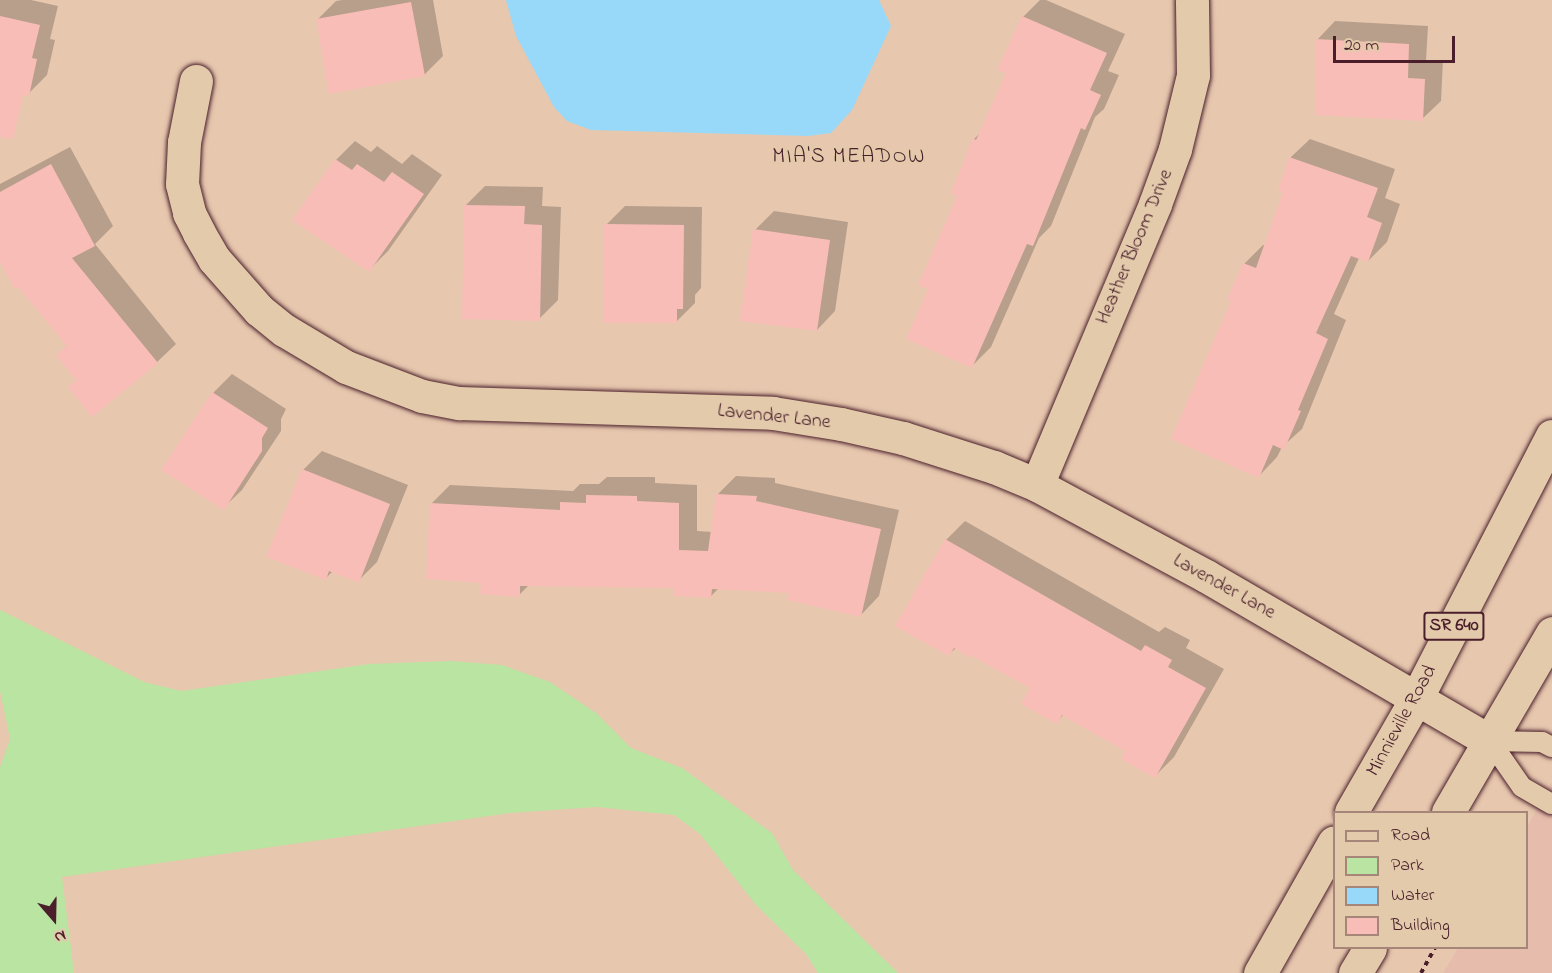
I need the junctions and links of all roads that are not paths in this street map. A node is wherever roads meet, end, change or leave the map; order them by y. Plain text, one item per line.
1 (1192, 0) edge
2 (196, 81) dead end
3 (1552, 436) edge
4 (1037, 485) junction
5 (1552, 633) edge
6 (1416, 699) junction
7 (1490, 741) junction
8 (1552, 747) edge
9 (1552, 804) edge
10 (1352, 811) edge
11 (1449, 811) edge
12 (1333, 845) edge
13 (1369, 949) edge
14 (1260, 973) edge
15 (1355, 973) edge

1 - 4 street, Heather Bloom Drive
2 - 4 street, Lavender Lane
3 - 6 street, Minnieville Road / SR 640
4 - 6 street, Lavender Lane
5 - 7 street
6 - 7 street, Lavender Lane
6 - 10 street, Minnieville Road / SR 640
7 - 8 lane
7 - 9 lane
7 - 11 street
12 - 14 street
13 - 15 street

